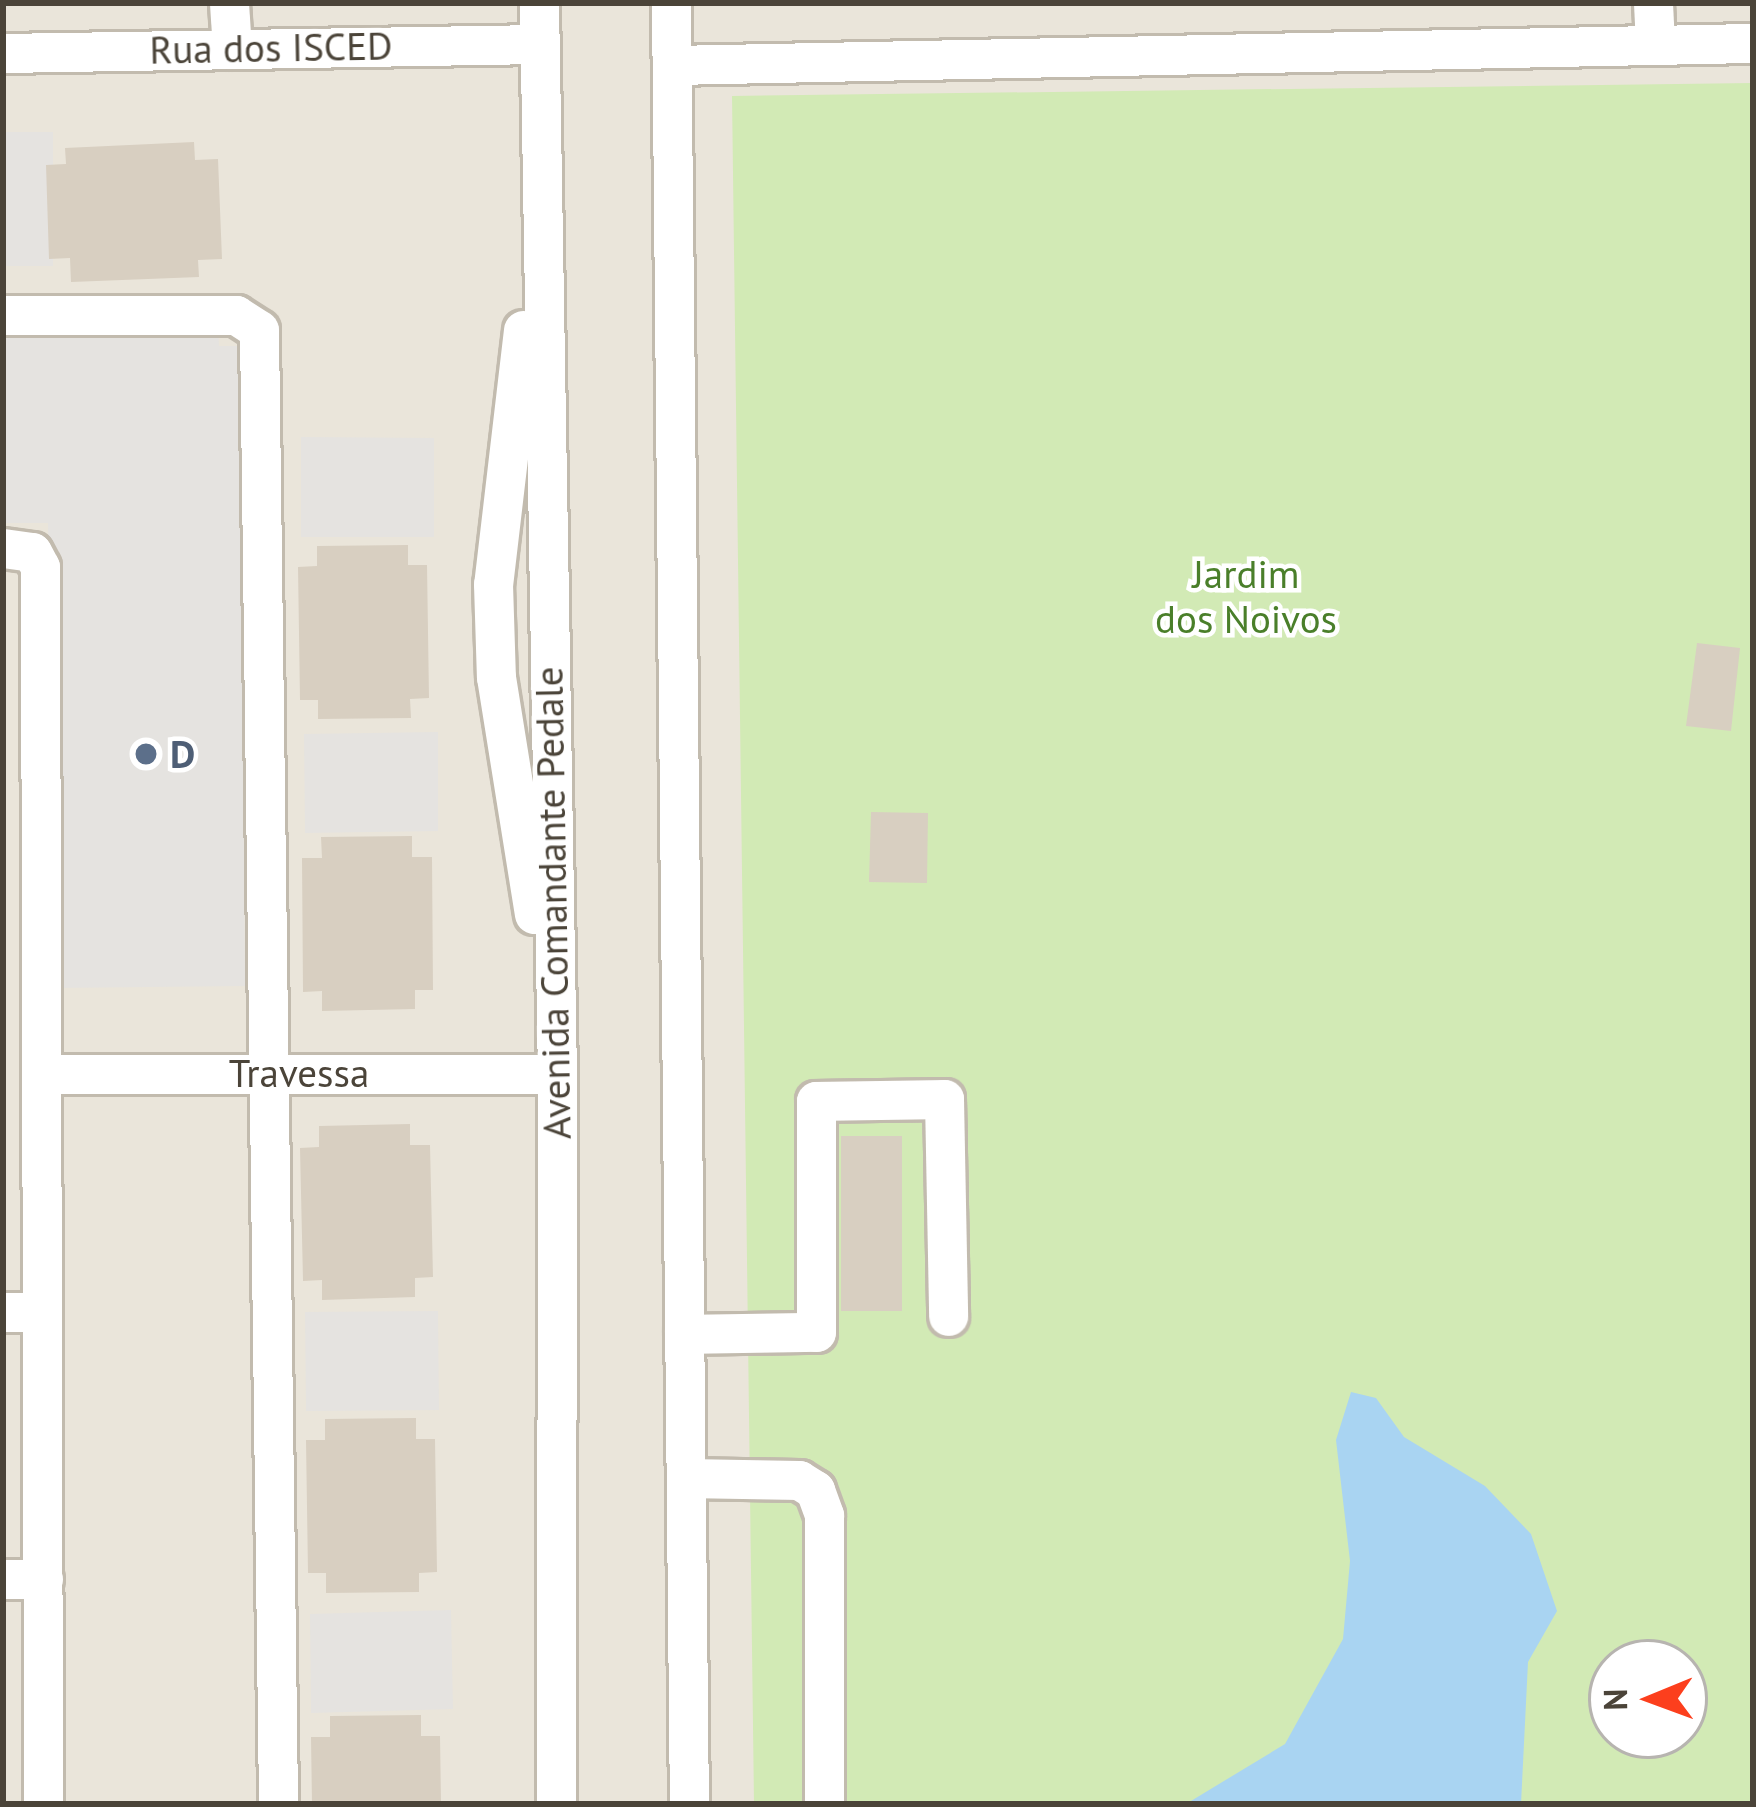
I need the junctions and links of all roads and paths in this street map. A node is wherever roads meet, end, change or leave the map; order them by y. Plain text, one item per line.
1 (229, 3) edge
2 (539, 3) edge
3 (671, 3) edge
4 (1653, 3) edge
5 (1753, 43) edge
6 (539, 44) junction
7 (1655, 44) junction
8 (232, 49) junction
9 (3, 53) edge
10 (673, 65) junction
11 (542, 224) junction
12 (3, 315) edge
13 (3, 548) edge
14 (22, 931) edge
15 (554, 991) junction
16 (269, 1073) junction
17 (41, 1074) junction
18 (557, 1074) junction
19 (22, 1311) edge
20 (948, 1316) dead end
21 (684, 1334) junction
22 (686, 1478) junction
23 (3, 1579) edge
24 (43, 1579) junction
25 (43, 1804) edge
26 (278, 1804) edge
27 (556, 1804) edge
28 (689, 1804) edge
29 (824, 1804) edge

1 - 8 street
2 - 6 street, Avenida Comandante Pedale
3 - 10 street
4 - 7 street
5 - 7 street
6 - 8 street, Rua dos ISCED
6 - 11 street, Avenida Comandante Pedale
7 - 10 street
8 - 9 street, Rua dos ISCED
10 - 21 street
11 - 15 street, Avenida Comandante Pedale
11 - 15 street
12 - 16 street
13 - 14 street
14 - 17 street
15 - 18 street, Avenida Comandante Pedale
16 - 17 street, Travessa
16 - 18 street, Travessa
16 - 26 street
17 - 19 street
18 - 27 street, Avenida Comandante Pedale
19 - 24 street
20 - 21 street
21 - 22 street
22 - 28 street
22 - 29 street
23 - 24 street
24 - 25 street

